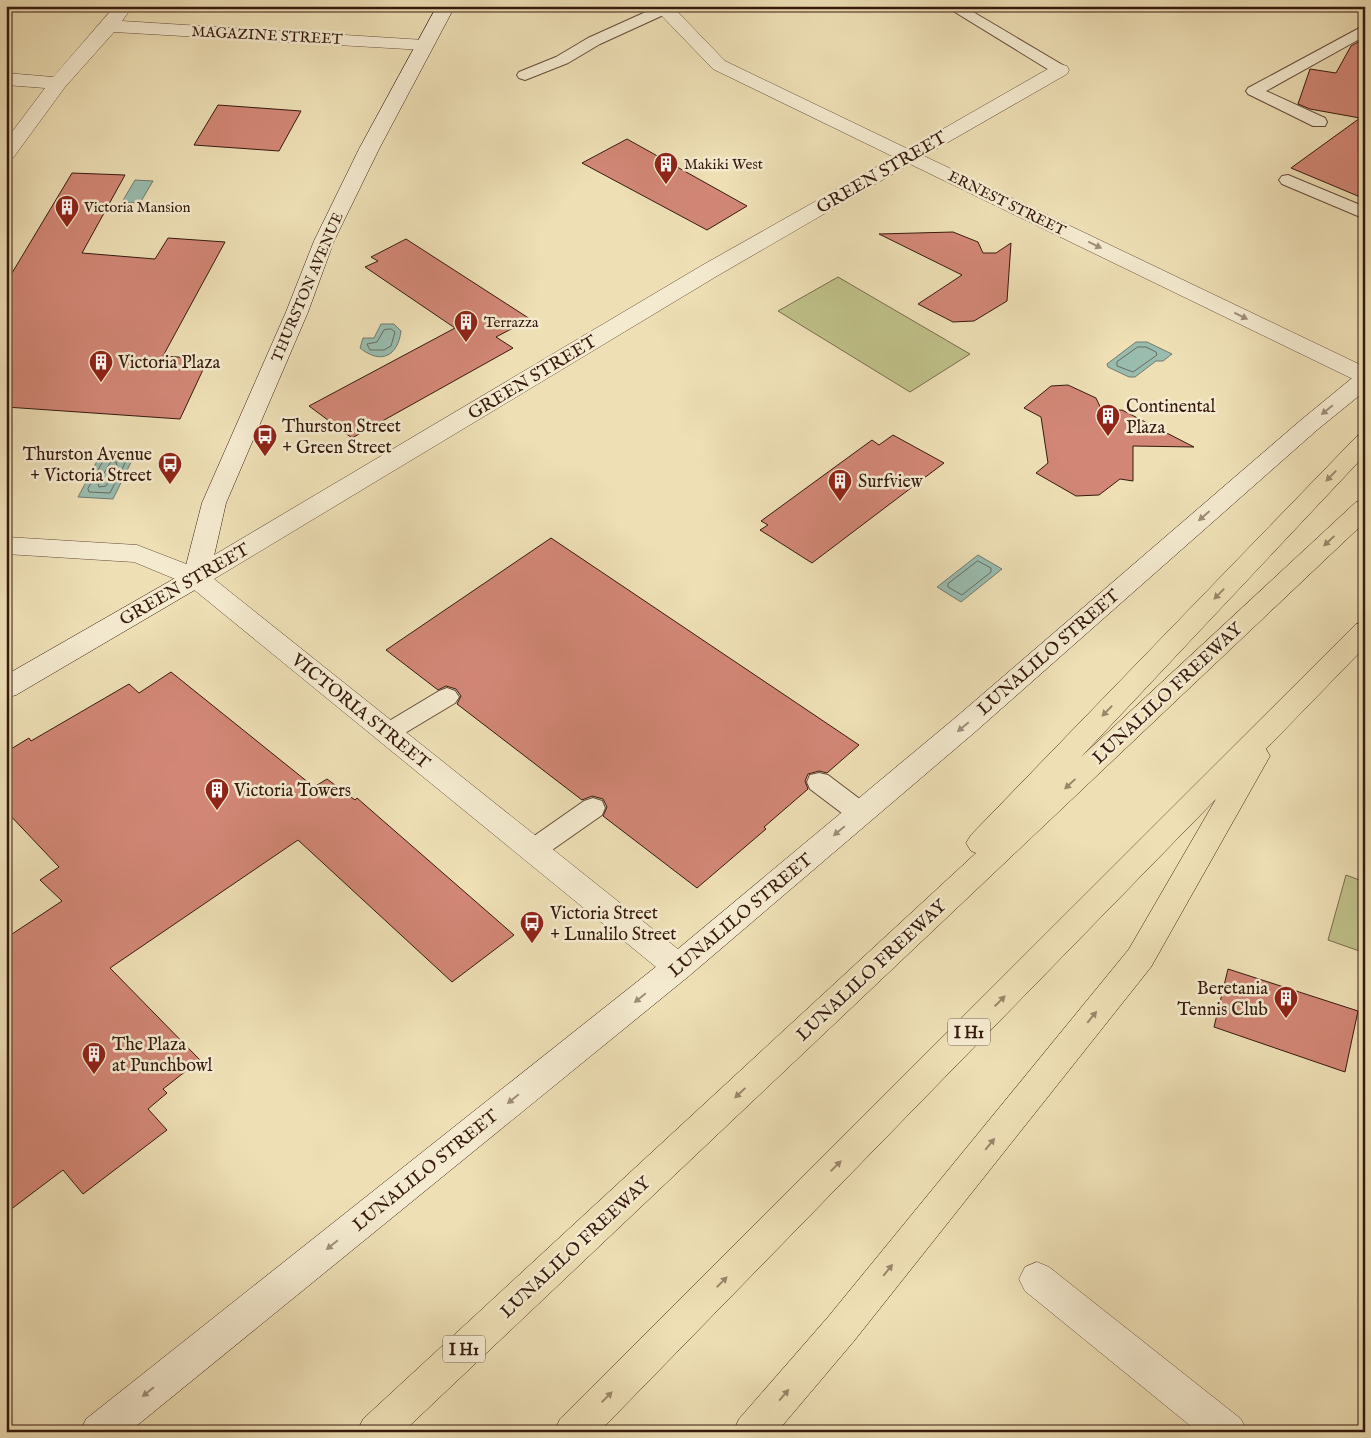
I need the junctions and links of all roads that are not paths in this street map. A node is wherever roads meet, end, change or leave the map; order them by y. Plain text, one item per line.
1 (446, 6) edge
2 (952, 6) edge
3 (665, 9) joint
4 (114, 13) edge
5 (1365, 30) edge
6 (424, 45) junction
7 (1060, 70) joint
8 (525, 75) dead end
9 (6, 79) edge
10 (58, 83) junction
11 (1319, 122) dead end
12 (6, 154) edge
13 (909, 156) junction
14 (1288, 180) dead end
15 (1365, 214) edge
16 (1365, 377) edge
17 (1365, 441) edge
18 (1365, 508) edge
19 (6, 545) edge
20 (196, 578) junction
21 (1365, 631) edge
22 (6, 688) edge
23 (447, 697) dead end
24 (1275, 723) junction
25 (387, 733) junction
26 (819, 782) dead end
27 (593, 808) dead end
28 (860, 814) junction
29 (533, 850) junction
30 (678, 967) junction
31 (776, 1060) junction
32 (553, 1267) junction
33 (1037, 1279) dead end
34 (99, 1432) edge
35 (356, 1432) edge
36 (376, 1432) edge
37 (573, 1432) edge
38 (752, 1432) edge
39 (1228, 1432) edge

1 - 6 street, THURSTON AVENUE
2 - 7 lane
3 - 8 lane
3 - 13 street, ERNEST STREET
4 - 6 street, MAGAZINE STREET
4 - 10 street
5 - 11 lane
6 - 20 street, THURSTON AVENUE
7 - 13 street, GREEN STREET
9 - 10 street
10 - 12 street
13 -> 16 street, ERNEST STREET
13 - 20 street, GREEN STREET
14 - 15 lane
16 -> 28 street, LUNALILO STREET
17 -> 31 highway
18 -> 31 highway, LUNALILO FREEWAY / I H1
19 - 20 street, VICTORIA STREET
20 - 22 street, GREEN STREET
20 - 25 street, VICTORIA STREET
21 - 24 highway, I H1
23 - 25 lane
37 -> 24 highway, I H1
38 -> 24 highway
25 - 29 street, VICTORIA STREET
26 - 28 lane
27 - 29 lane
28 -> 30 street, LUNALILO STREET
29 - 30 street, VICTORIA STREET
30 -> 34 street, LUNALILO STREET
31 -> 32 highway, LUNALILO FREEWAY / I H1
32 - 35 highway
32 - 36 highway, LUNALILO FREEWAY / I H1
33 - 39 street

